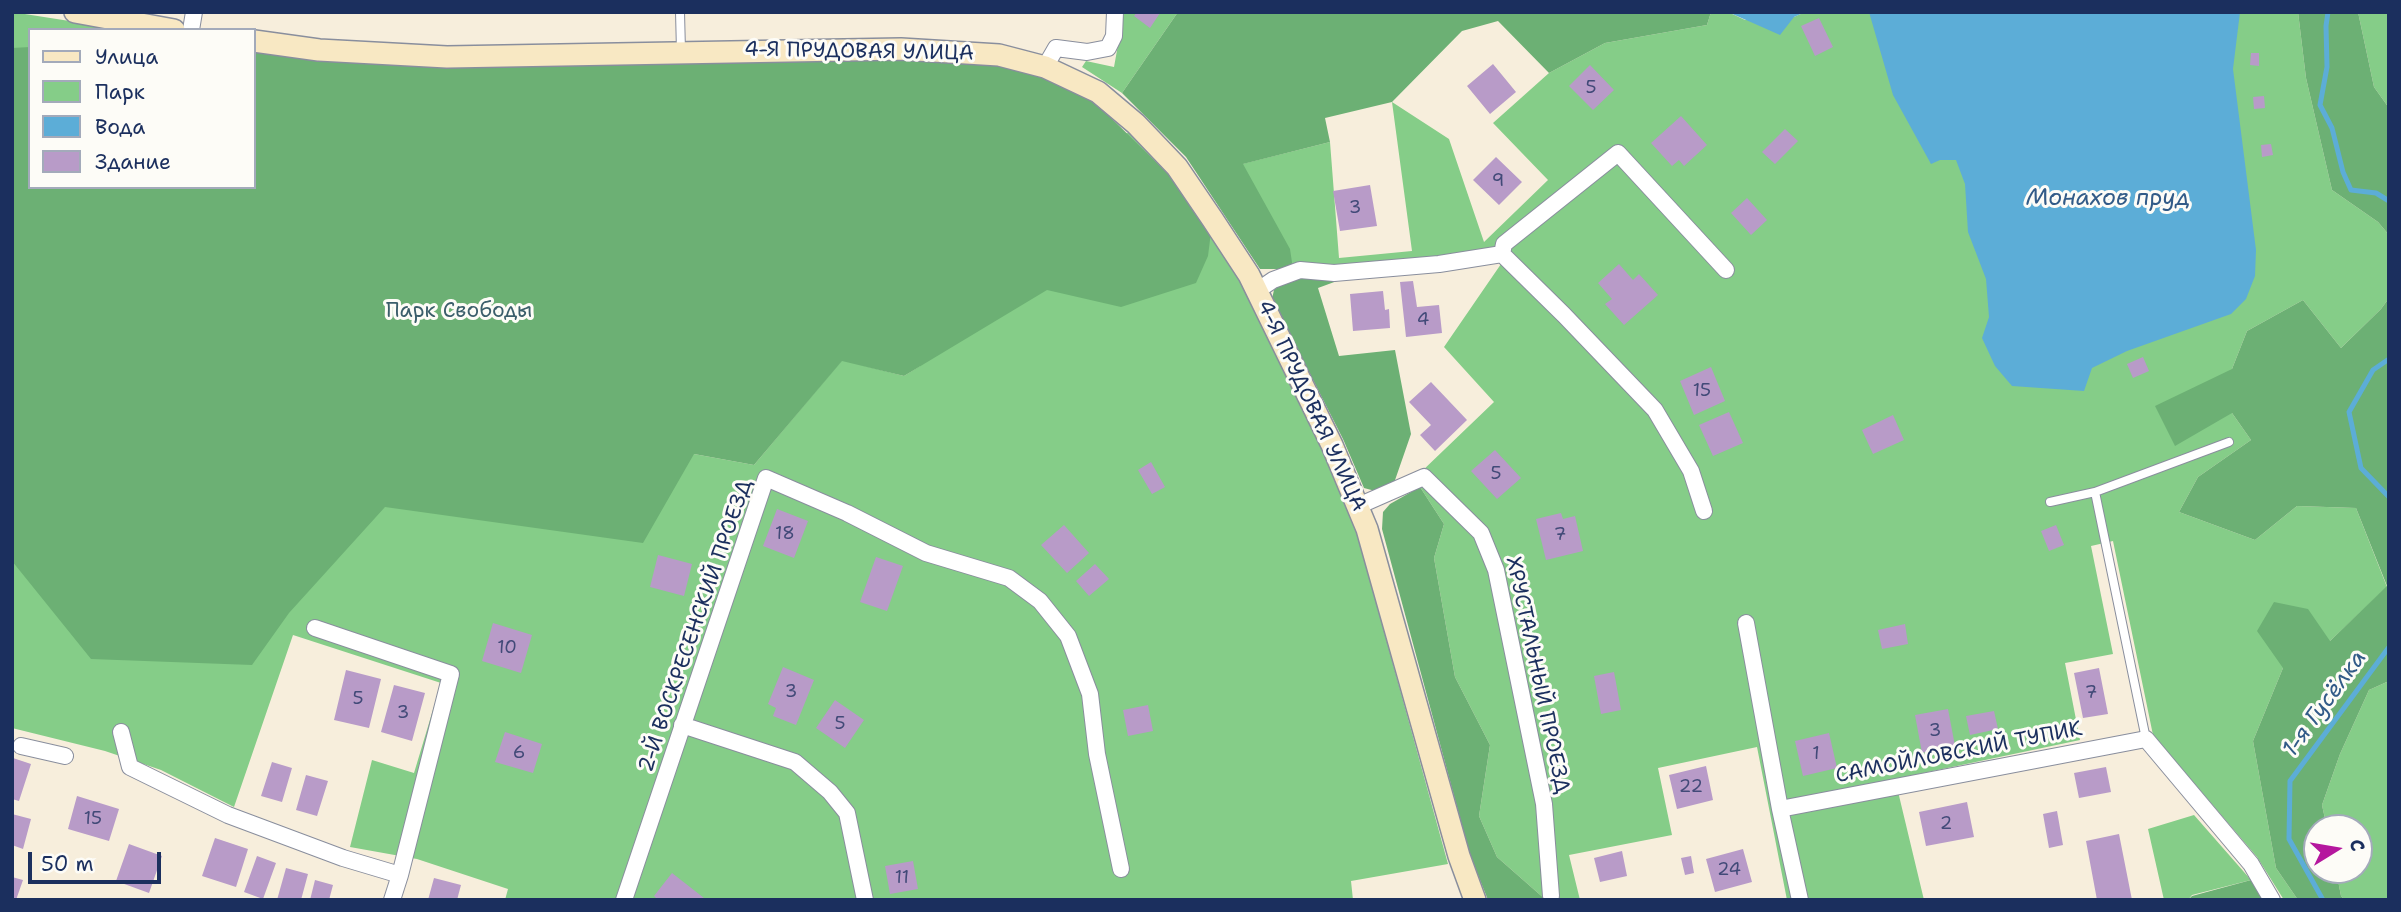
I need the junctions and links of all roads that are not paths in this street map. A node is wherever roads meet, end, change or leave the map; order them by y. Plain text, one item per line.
1 (75, 12) edge
2 (680, 12) edge
3 (1115, 12) edge
4 (163, 28) edge
5 (256, 41) edge
6 (681, 51) junction
7 (1045, 67) junction
8 (1502, 254) junction
9 (1727, 270) dead end
10 (1257, 291) junction
11 (2229, 442) dead end
12 (2095, 492) junction
13 (2050, 502) dead end
14 (1358, 506) junction
15 (1704, 511) dead end
16 (1746, 623) dead end
17 (315, 628) dead end
18 (682, 725) junction
19 (121, 732) dead end
20 (2146, 739) junction
21 (17, 747) edge
22 (65, 756) dead end
23 (1780, 809) junction
24 (1121, 869) dead end
25 (400, 876) junction
26 (1551, 896) dead end
27 (392, 900) edge
28 (624, 900) edge
29 (865, 900) edge
30 (1475, 900) edge
31 (1800, 900) edge
32 (2272, 900) edge

1 - 4 main road
2 - 6 lane
3 - 7 street
5 - 6 main road, 4-Я ПРУДОВАЯ УЛИЦА
6 - 7 main road, 4-Я ПРУДОВАЯ УЛИЦА
7 - 10 main road, 4-Я ПРУДОВАЯ УЛИЦА
8 - 9 street
8 - 10 street
8 - 15 street
10 - 14 main road, 4-Я ПРУДОВАЯ УЛИЦА
11 - 12 lane
12 - 13 lane
12 - 20 lane
14 - 26 street, ХРУСТАЛЬНЫЙ ПРОЕЗД
14 - 30 main road, 4-Я ПРУДОВАЯ УЛИЦА
16 - 23 street
17 - 25 street
18 - 24 street, 2-Й ВОСКРЕСЕНСКИЙ ПРОЕЗД
18 - 28 street, 2-Й ВОСКРЕСЕНСКИЙ ПРОЕЗД
18 - 29 street
19 - 25 street
20 - 23 street, САМОЙЛОВСКИЙ ТУПИК
20 - 32 street
21 - 22 street
23 - 31 street
25 - 27 street

